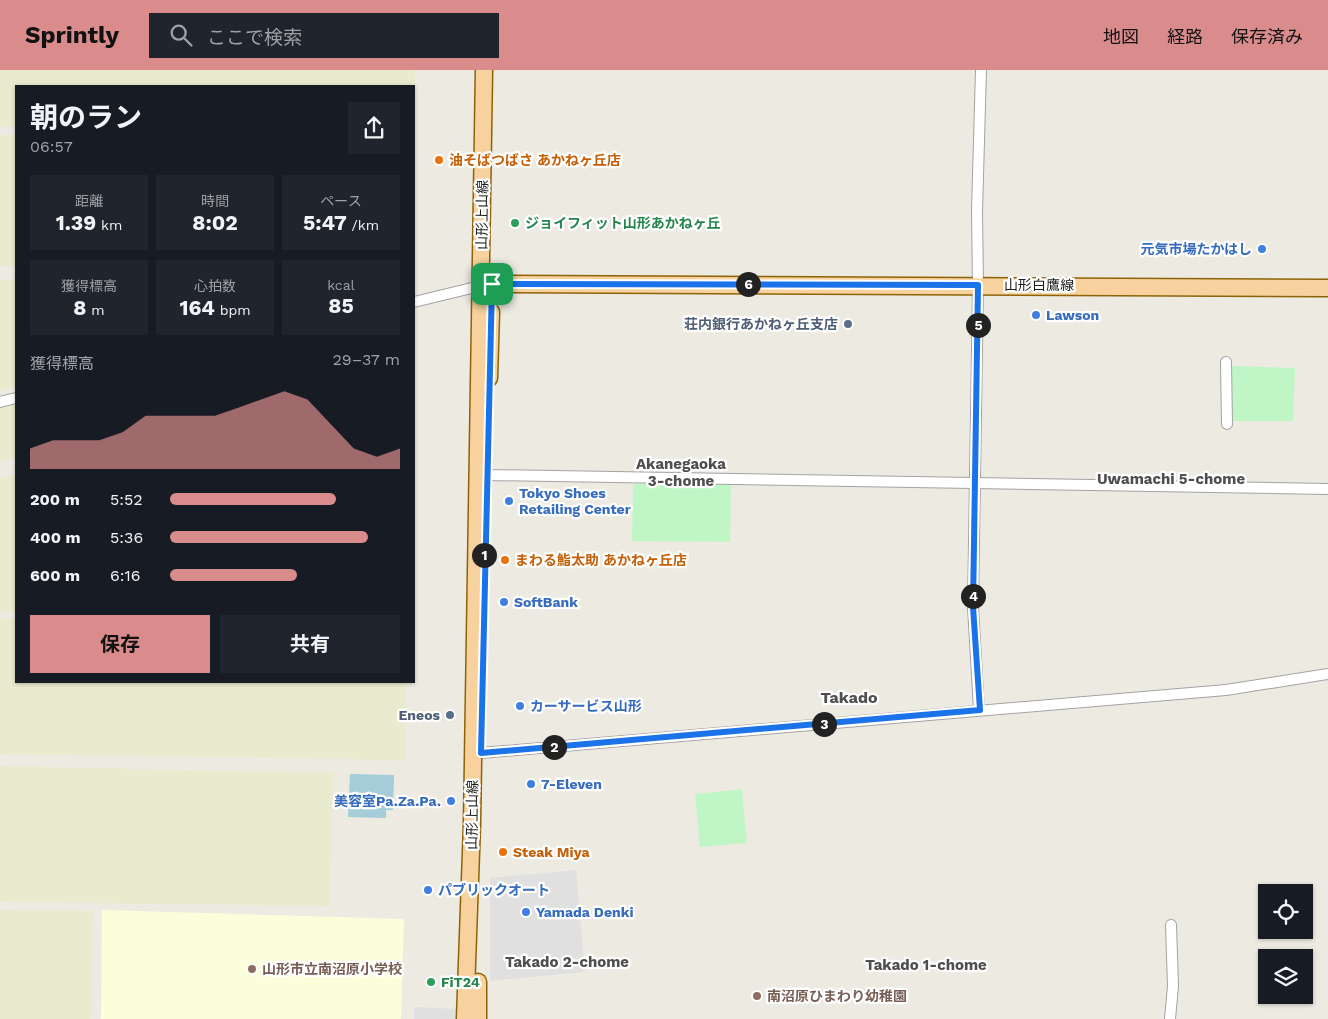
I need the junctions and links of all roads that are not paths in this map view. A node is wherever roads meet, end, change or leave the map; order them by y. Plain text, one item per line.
1 (484, 70) edge
2 (494, 70) edge
3 (981, 70) edge
4 (486, 285) junction
5 (978, 285) junction
6 (1328, 288) edge
7 (415, 302) edge
8 (1226, 362) dead end
9 (15, 398) edge
10 (0, 402) edge
11 (1226, 424) dead end
12 (486, 475) junction
13 (975, 483) junction
14 (1328, 489) edge
15 (1328, 674) edge
16 (980, 710) junction
17 (481, 753) junction
18 (1172, 925) dead end
19 (465, 1019) edge
20 (478, 1019) edge
21 (1170, 1019) edge

1 - 4 main road, 山形上山線
2 - 4 main road, 山形上山線
3 - 5 street
4 - 5 main road, 山形白鷹線
4 - 7 street
4 - 12 main road, 山形上山線
4 - 19 main road, 山形上山線
5 - 6 main road, 山形白鷹線
5 - 13 street
8 - 11 street
9 - 10 street
12 - 13 street
12 - 17 main road, 山形上山線
13 - 14 street
13 - 16 street
15 - 16 street
16 - 17 street
17 - 20 main road, 山形上山線
18 - 21 street

